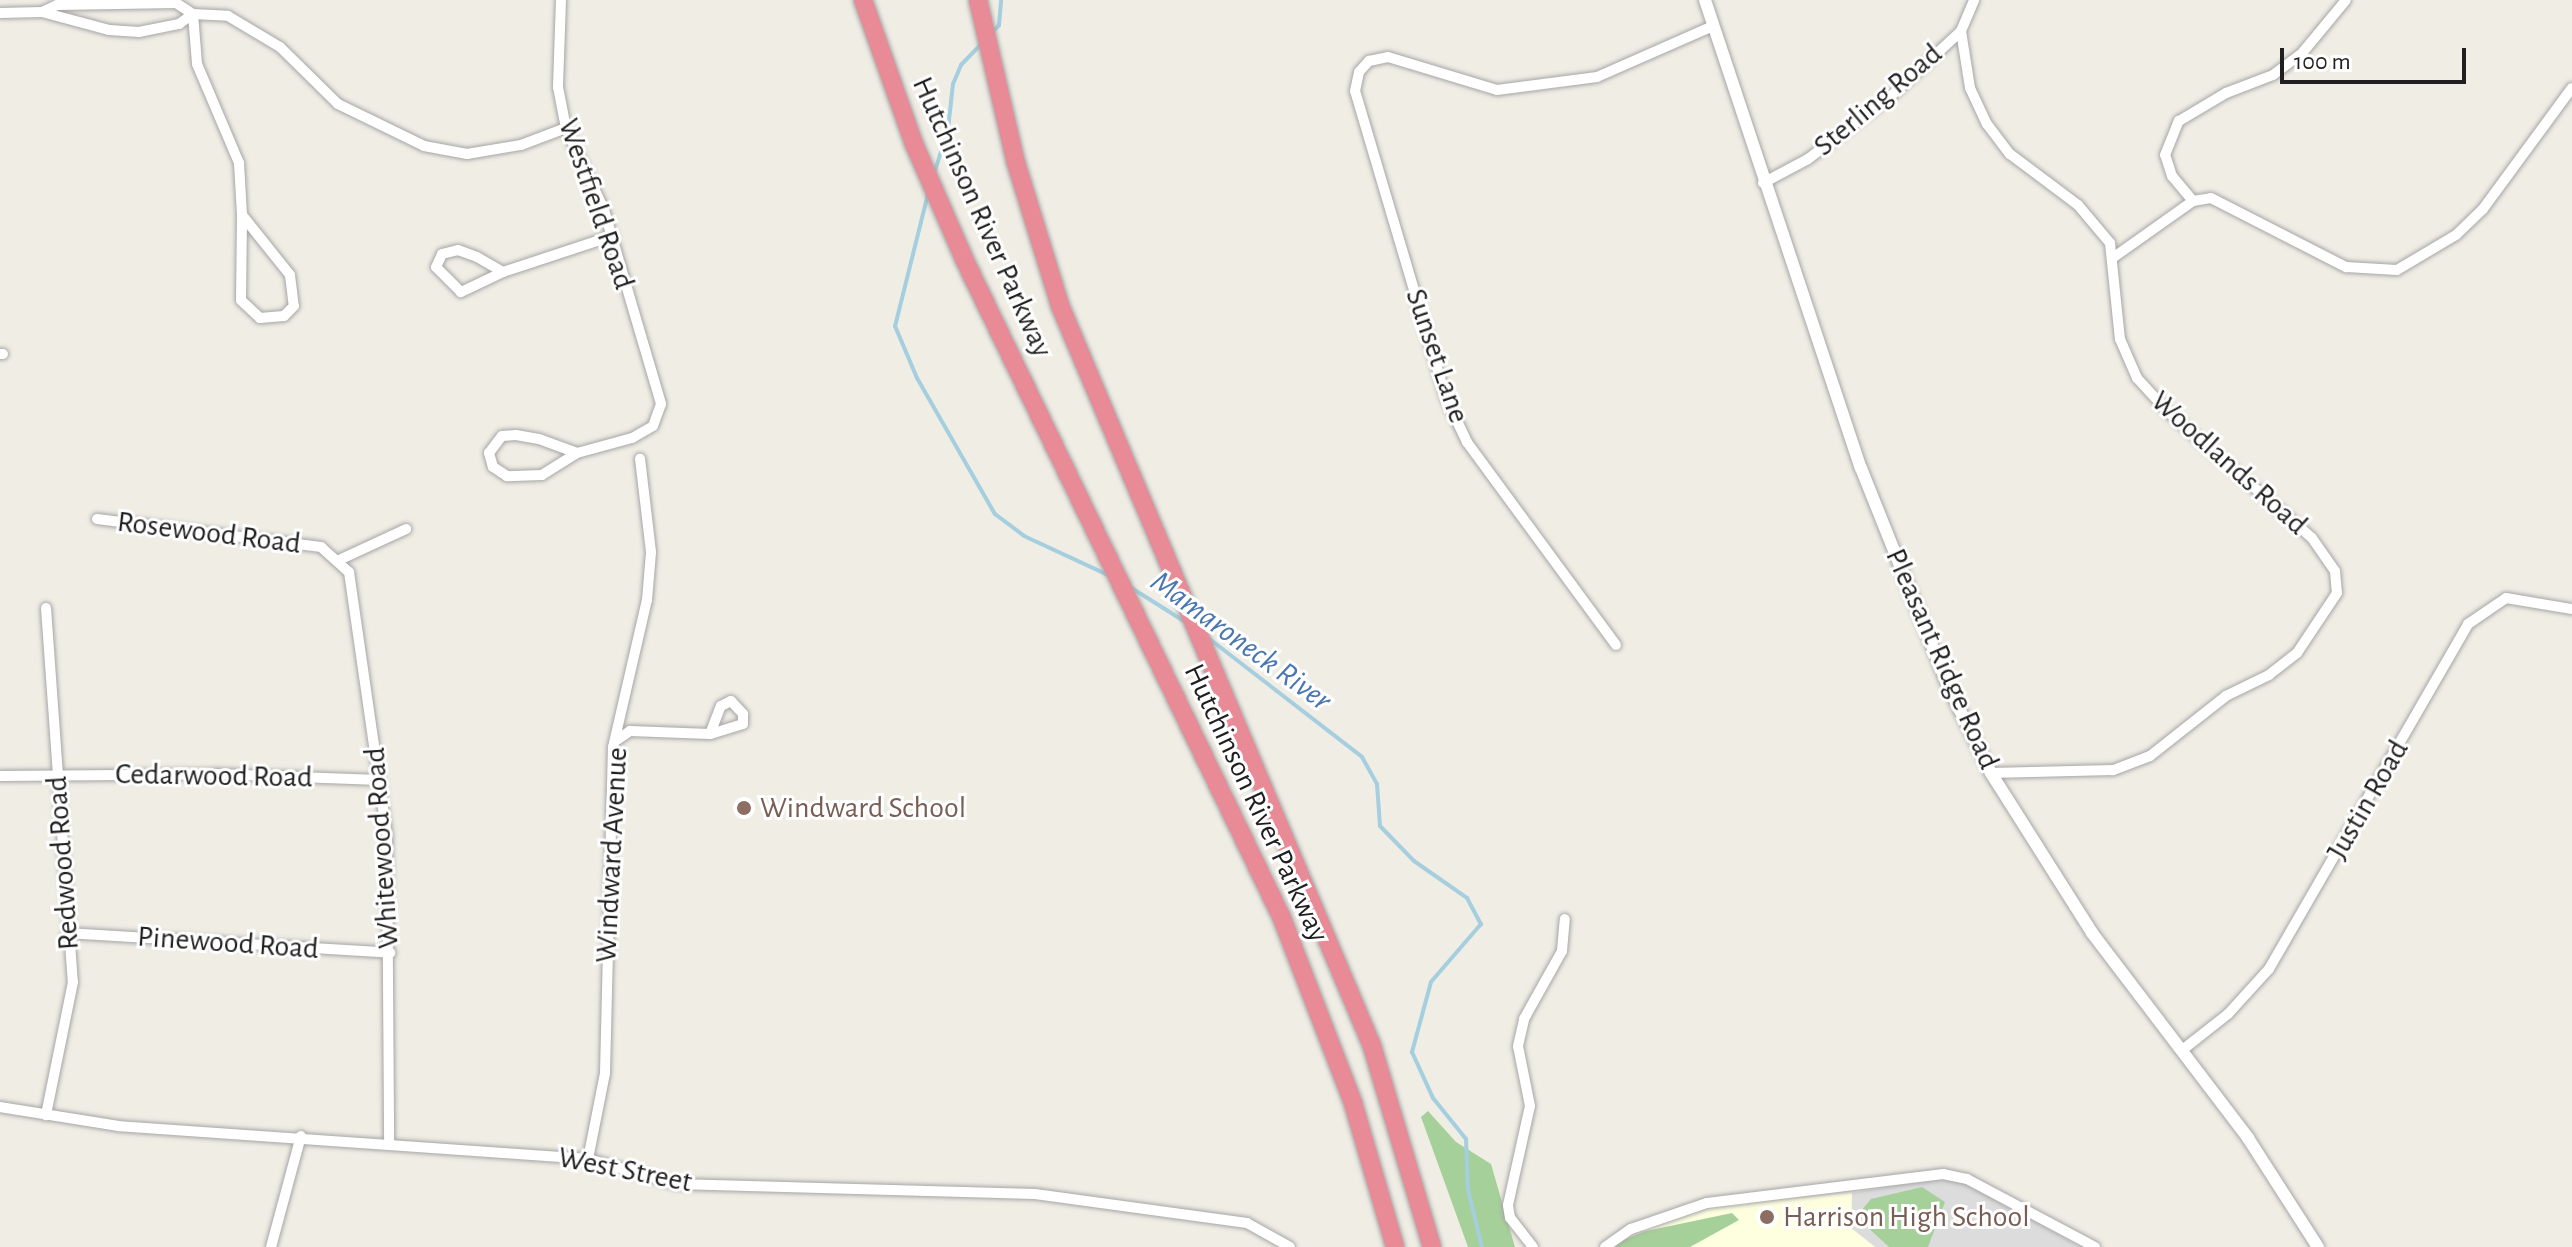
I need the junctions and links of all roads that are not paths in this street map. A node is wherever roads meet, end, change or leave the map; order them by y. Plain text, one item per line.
1 (863, 0) edge
2 (978, 0) edge
3 (1705, 0) edge
4 (1974, 0) edge
5 (2346, 0) edge
6 (557, 2) edge
7 (42, 12) junction
8 (0, 13) edge
9 (193, 14) junction
10 (1713, 26) junction
11 (1961, 31) junction
12 (2572, 88) edge
13 (566, 128) junction
14 (1763, 183) junction
15 (2193, 201) junction
16 (242, 215) junction
17 (612, 236) junction
18 (2114, 257) junction
19 (503, 272) junction
20 (577, 453) junction
21 (640, 459) dead end
22 (97, 519) dead end
23 (406, 529) dead end
24 (339, 560) junction
25 (46, 608) dead end
26 (2572, 609) edge
27 (1616, 645) dead end
28 (710, 734) dead end
29 (617, 740) junction
30 (1991, 773) junction
31 (57, 775) junction
32 (0, 776) edge
33 (380, 780) junction
34 (1565, 919) dead end
35 (67, 933) junction
36 (390, 953) junction
37 (2181, 1051) junction
38 (0, 1107) edge
39 (46, 1115) junction
40 (301, 1136) junction
41 (389, 1141) junction
42 (588, 1159) junction
43 (271, 1247) edge
44 (1290, 1247) edge
45 (1395, 1247) edge
46 (1432, 1247) edge
47 (1533, 1247) edge
48 (1605, 1247) edge
49 (2095, 1247) edge
50 (2318, 1247) edge

1 - 45 highway, Hutchinson River Parkway
2 - 46 highway, Hutchinson River Parkway
3 - 10 street, Pleasant Ridge Road
4 - 11 street, Sterling Road
5 - 15 street
6 - 13 street, Westfield Road
7 - 8 street
7 - 9 street
7 - 9 street
9 - 13 street
9 - 16 street
10 - 14 street, Pleasant Ridge Road
10 - 27 street, Sunset Lane
11 - 14 street, Sterling Road
11 - 18 street
12 - 15 street
13 - 17 street, Westfield Road
14 - 30 street, Pleasant Ridge Road
15 - 18 street
16 - 16 street
17 - 19 street
17 - 20 street, Westfield Road
18 - 30 street, Woodlands Road
19 - 19 street
20 - 20 street
21 - 29 street, Windward Avenue
22 - 24 street, Rosewood Road
23 - 24 street, Rosewood Road
24 - 33 street, Whitewood Road
25 - 31 street, Redwood Road
26 - 37 street, Justin Road
28 - 29 street
29 - 42 street, Windward Avenue
30 - 37 street, Pleasant Ridge Road
31 - 32 street, Cedarwood Road
31 - 33 street, Cedarwood Road
31 - 35 street, Redwood Road
33 - 36 street, Whitewood Road
34 - 47 street
35 - 36 street, Pinewood Road
35 - 39 street, Redwood Road
36 - 41 street, Whitewood Road
37 - 50 street, Pleasant Ridge Road
38 - 39 street, West Street
39 - 40 street, West Street
40 - 41 street, West Street
40 - 43 street
41 - 42 street, West Street
42 - 44 street, West Street
48 - 49 street

